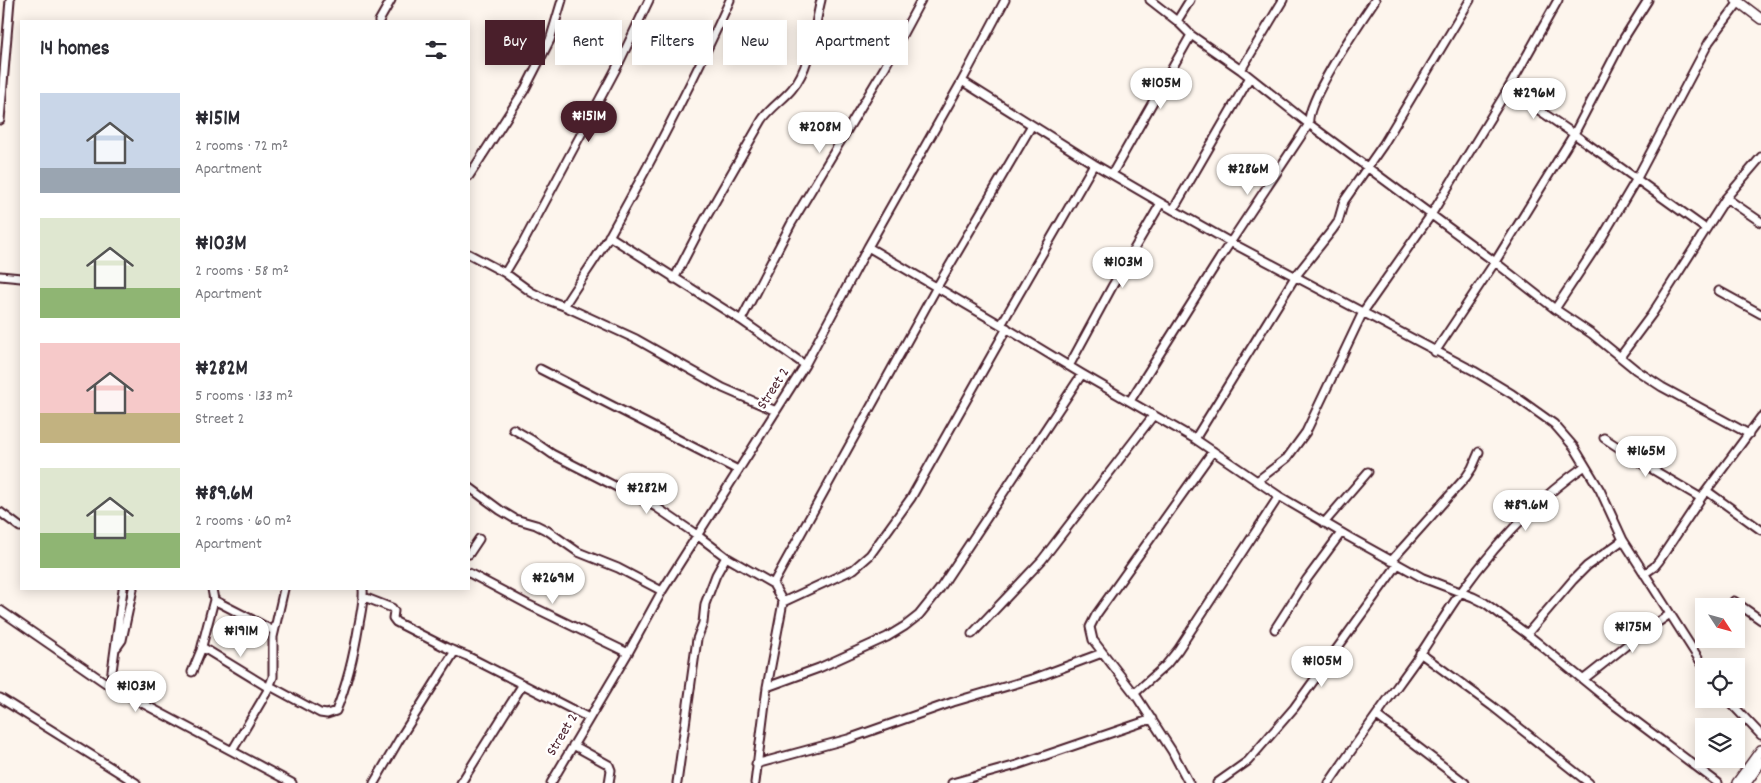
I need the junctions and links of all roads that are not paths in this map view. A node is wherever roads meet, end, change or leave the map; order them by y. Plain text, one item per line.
1 (10, 0) edge
2 (391, 0) edge
3 (562, 0) edge
4 (650, 0) edge
5 (730, 0) edge
6 (821, 0) edge
7 (921, 0) edge
8 (1004, 0) edge
9 (1150, 0) edge
10 (1190, 0) edge
11 (1283, 0) edge
12 (1375, 0) edge
13 (1470, 0) edge
14 (1558, 0) edge
15 (1648, 0) edge
16 (1738, 1) edge
17 (1761, 19) edge
18 (380, 20) edge
19 (1177, 21) junction
20 (1191, 35) junction
21 (1241, 70) junction
22 (1250, 77) junction
23 (962, 80) junction
24 (1508, 89) junction
25 (1, 101) edge
26 (0, 120) edge
27 (1309, 124) junction
28 (1032, 125) junction
29 (1574, 134) junction
30 (1761, 157) edge
31 (1094, 164) junction
32 (1368, 167) junction
33 (470, 174) edge
34 (1112, 174) junction
35 (1636, 180) junction
36 (1726, 198) junction
37 (1161, 203) junction
38 (1173, 210) junction
39 (1431, 215) junction
40 (1761, 222) edge
41 (1706, 229) junction
42 (609, 236) junction
43 (1230, 242) junction
44 (868, 247) junction
45 (470, 255) edge
46 (1495, 262) junction
47 (505, 273) junction
48 (0, 276) edge
49 (1295, 277) junction
50 (20, 278) edge
51 (674, 280) junction
52 (937, 287) junction
53 (1719, 291) dead end
54 (564, 306) junction
55 (1555, 309) junction
56 (1363, 312) junction
57 (1761, 314) edge
58 (741, 320) junction
59 (1004, 327) junction
60 (1435, 352) junction
61 (1620, 357) junction
62 (805, 365) junction
63 (1069, 366) junction
64 (540, 369) dead end
65 (1082, 374) junction
66 (1130, 401) junction
67 (776, 411) junction
68 (1153, 416) junction
69 (1761, 417) edge
70 (513, 429) dead end
71 (1749, 434) junction
72 (1604, 438) dead end
73 (1195, 439) junction
74 (1213, 451) junction
75 (1479, 452) dead end
76 (1585, 466) junction
77 (738, 470) junction
78 (1368, 472) dead end
79 (1257, 481) junction
80 (470, 489) edge
81 (1707, 491) junction
82 (1279, 496) junction
83 (1701, 498) junction
84 (0, 512) edge
85 (1324, 523) junction
86 (20, 528) edge
87 (1761, 530) edge
88 (1341, 533) junction
89 (697, 535) junction
90 (479, 539) dead end
91 (1623, 540) junction
92 (470, 552) edge
93 (726, 557) junction
94 (1394, 563) junction
95 (470, 574) edge
96 (1644, 574) junction
97 (773, 584) junction
98 (123, 590) edge
99 (133, 590) edge
100 (212, 590) edge
101 (284, 590) edge
102 (662, 591) junction
103 (1460, 592) junction
104 (363, 593) edge
105 (214, 600) junction
106 (783, 602) junction
107 (1745, 609) edge
108 (0, 610) edge
109 (1670, 614) junction
110 (1761, 620) edge
111 (1275, 629) dead end
112 (274, 631) junction
113 (972, 634) dead end
114 (1527, 634) junction
115 (116, 647) junction
116 (202, 647) junction
117 (455, 651) junction
118 (628, 653) junction
119 (1102, 653) junction
120 (1420, 653) junction
121 (1698, 658) edge
122 (192, 672) dead end
123 (1584, 679) junction
124 (523, 684) junction
125 (110, 686) junction
126 (269, 687) junction
127 (767, 687) junction
128 (1135, 693) junction
129 (0, 698) edge
130 (1736, 708) edge
131 (1376, 716) junction
132 (589, 718) junction
133 (1152, 719) junction
134 (1761, 735) edge
135 (574, 745) junction
136 (1761, 750) edge
137 (232, 751) junction
138 (1761, 762) edge
139 (756, 764) junction
140 (1188, 781) edge
141 (289, 782) edge
142 (136, 783) edge
143 (374, 783) edge
144 (461, 783) edge
145 (551, 783) edge
146 (609, 783) edge
147 (677, 783) edge
148 (755, 783) edge
149 (952, 783) edge
150 (1178, 783) edge
151 (1217, 783) edge
152 (1329, 783) edge
153 (1465, 783) edge
154 (1589, 783) edge
155 (1718, 783) edge
156 (1737, 783) edge
157 (1746, 783) edge

1 - 25 street
2 - 18 street
3 - 33 street
4 - 47 street
5 - 42 street
6 - 51 street
7 - 58 street
8 - 23 street, Street 2
9 - 19 street
10 - 19 street
11 - 21 street
12 - 27 street
13 - 32 street
14 - 24 street
15 - 29 street
16 - 17 street
16 - 35 street
19 - 20 street
20 - 21 street
20 - 34 street
21 - 22 street
22 - 27 street
22 - 38 street
23 - 28 street
23 - 44 street, Street 2
24 - 29 street
24 - 39 street
25 - 26 street
27 - 32 street
27 - 43 street
28 - 31 street
28 - 52 street
29 - 35 street
29 - 46 street
30 - 36 street
31 - 34 street
31 - 59 street
32 - 39 street
32 - 49 street
34 - 37 street
35 - 41 street
35 - 55 street
36 - 40 street
36 - 41 street
37 - 38 street
37 - 63 street
38 - 43 street
39 - 46 street
39 - 56 street
41 - 61 street
42 - 51 street
42 - 54 street
43 - 49 street
43 - 66 street
44 - 52 street
44 - 62 street, Street 2
45 - 47 street
46 - 55 street
46 - 60 street
47 - 54 street
48 - 50 street
49 - 56 street
49 - 73 street
51 - 58 street
52 - 59 street
52 - 97 street
53 - 57 street
54 - 67 street
55 - 61 street
56 - 60 street
56 - 79 street
58 - 62 street
59 - 63 street
59 - 106 street
60 - 76 street
61 - 71 street
62 - 67 street, Street 2
63 - 65 street
64 - 77 street
65 - 66 street
65 - 127 street
66 - 68 street
67 - 77 street, Street 2
68 - 73 street
68 - 113 street
69 - 71 street
70 - 89 street
71 - 81 street
72 - 83 street
73 - 74 street
74 - 79 street
74 - 119 street
75 - 94 street
76 - 91 street
76 - 103 street
77 - 89 street, Street 2
78 - 85 street
79 - 82 street
80 - 102 street
81 - 83 street
81 - 87 street
82 - 85 street
82 - 128 street
83 - 96 street
84 - 86 street
85 - 88 street
88 - 94 street
88 - 111 street
89 - 93 street
89 - 102 street, Street 2
90 - 92 street
91 - 96 street
91 - 114 street
93 - 97 street
93 - 147 street
94 - 103 street
94 - 151 street
95 - 118 street
96 - 109 street
97 - 106 street
98 - 115 street
99 - 115 street
100 - 105 street
101 - 112 street
102 - 118 street, Street 2
103 - 114 street
103 - 120 street
104 - 117 street
104 - 126 street
105 - 112 street
105 - 116 street
106 - 127 street
107 - 110 street
108 - 125 street
109 - 121 street
109 - 123 street
112 - 126 street
114 - 123 street
115 - 125 street
116 - 122 street
116 - 126 street
117 - 124 street
117 - 143 street
118 - 132 street, Street 2
119 - 128 street
119 - 139 street
120 - 131 street
120 - 154 street
123 - 155 street
124 - 132 street
124 - 144 street
125 - 137 street
126 - 137 street
127 - 139 street
128 - 133 street
129 - 142 street
130 - 134 street
131 - 152 street
131 - 153 street
132 - 135 street, Street 2
133 - 140 street
133 - 149 street
135 - 145 street, Street 2
135 - 146 street
136 - 156 street
137 - 141 street
138 - 157 street
139 - 148 street
140 - 150 street

